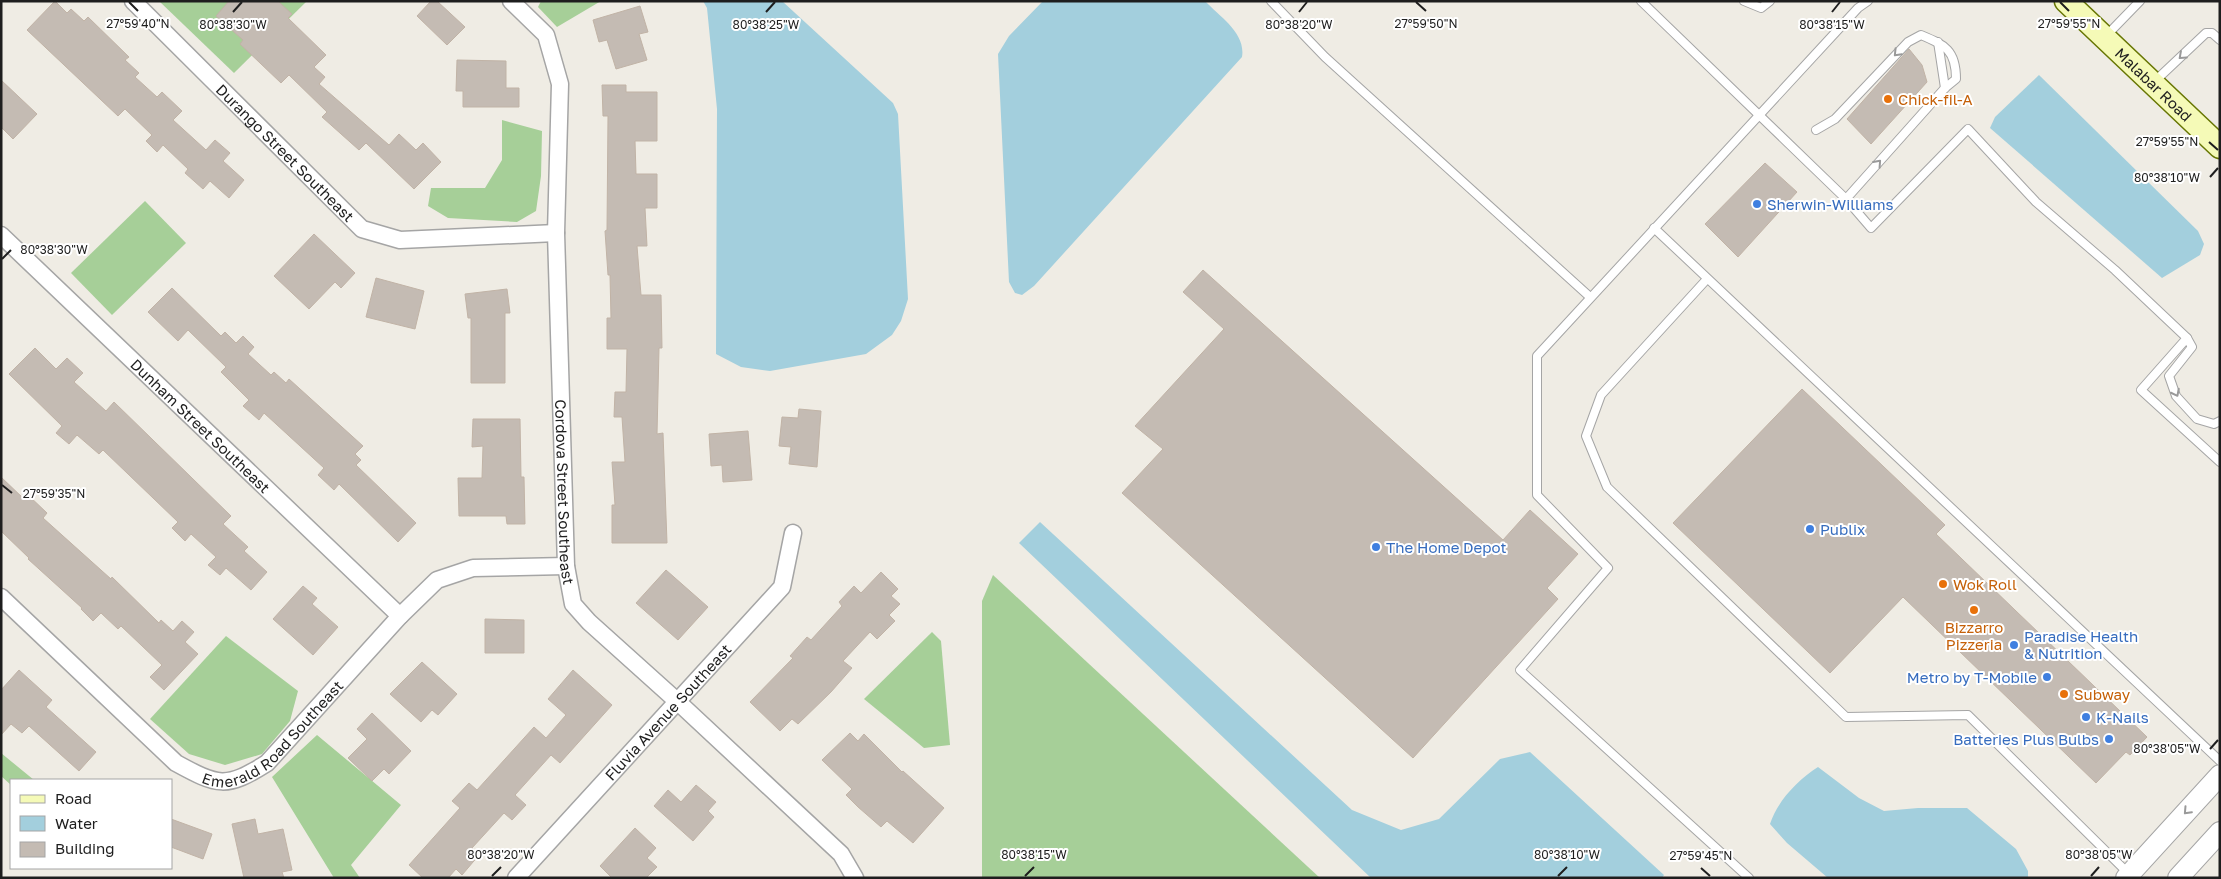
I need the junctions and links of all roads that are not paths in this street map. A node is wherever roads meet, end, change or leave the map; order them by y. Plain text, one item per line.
1 (133, 1) edge
2 (511, 1) edge
3 (1271, 1) edge
4 (1641, 1) edge
5 (1744, 1) edge
6 (1770, 1) edge
7 (1868, 1) edge
8 (2140, 1) edge
9 (2074, 6) edge
10 (2105, 37) junction
11 (2218, 37) edge
12 (1938, 42) junction
13 (2153, 83) junction
14 (1945, 88) junction
15 (1759, 114) junction
16 (1816, 130) dead end
17 (2220, 147) edge
18 (1846, 199) junction
19 (1654, 228) junction
20 (556, 232) junction
21 (1, 235) edge
22 (1707, 279) junction
23 (1590, 297) junction
24 (2187, 338) junction
25 (2220, 421) edge
26 (2220, 462) edge
27 (793, 533) dead end
28 (566, 566) junction
29 (1, 597) edge
30 (400, 616) junction
31 (678, 702) junction
32 (2220, 761) edge
33 (2220, 776) edge
34 (2218, 830) edge
35 (2127, 876) edge
36 (516, 878) edge
37 (855, 878) edge
38 (1750, 878) edge
39 (2178, 878) edge

1 - 20 street, Durango Street Southeast
2 - 20 street, Cordova Street Southeast
3 - 23 lane
4 - 15 lane
5 - 6 lane
7 - 15 lane
8 - 10 lane
9 - 10 main road, Malabar Road
10 - 13 main road, Malabar Road
11 -> 13 lane
12 - 14 lane
12 - 14 lane
12 -> 16 lane
13 - 17 main road, Malabar Road
18 -> 14 lane
15 - 18 lane
15 - 19 lane
18 - 24 lane
19 - 22 lane
19 - 23 lane
20 - 28 street, Cordova Street Southeast
21 - 30 street, Dunham Street Southeast
22 - 32 lane
22 - 35 lane
23 - 38 lane
24 -> 25 lane
24 - 26 lane
27 - 31 street, Fluvia Avenue Southeast
28 - 30 street, Emerald Road Southeast
28 - 31 street, Cordova Street Southeast
29 - 30 street, Emerald Road Southeast
31 - 36 street, Fluvia Avenue Southeast
31 - 37 street, Cordova Street Southeast
33 -> 35 street
34 - 39 street

